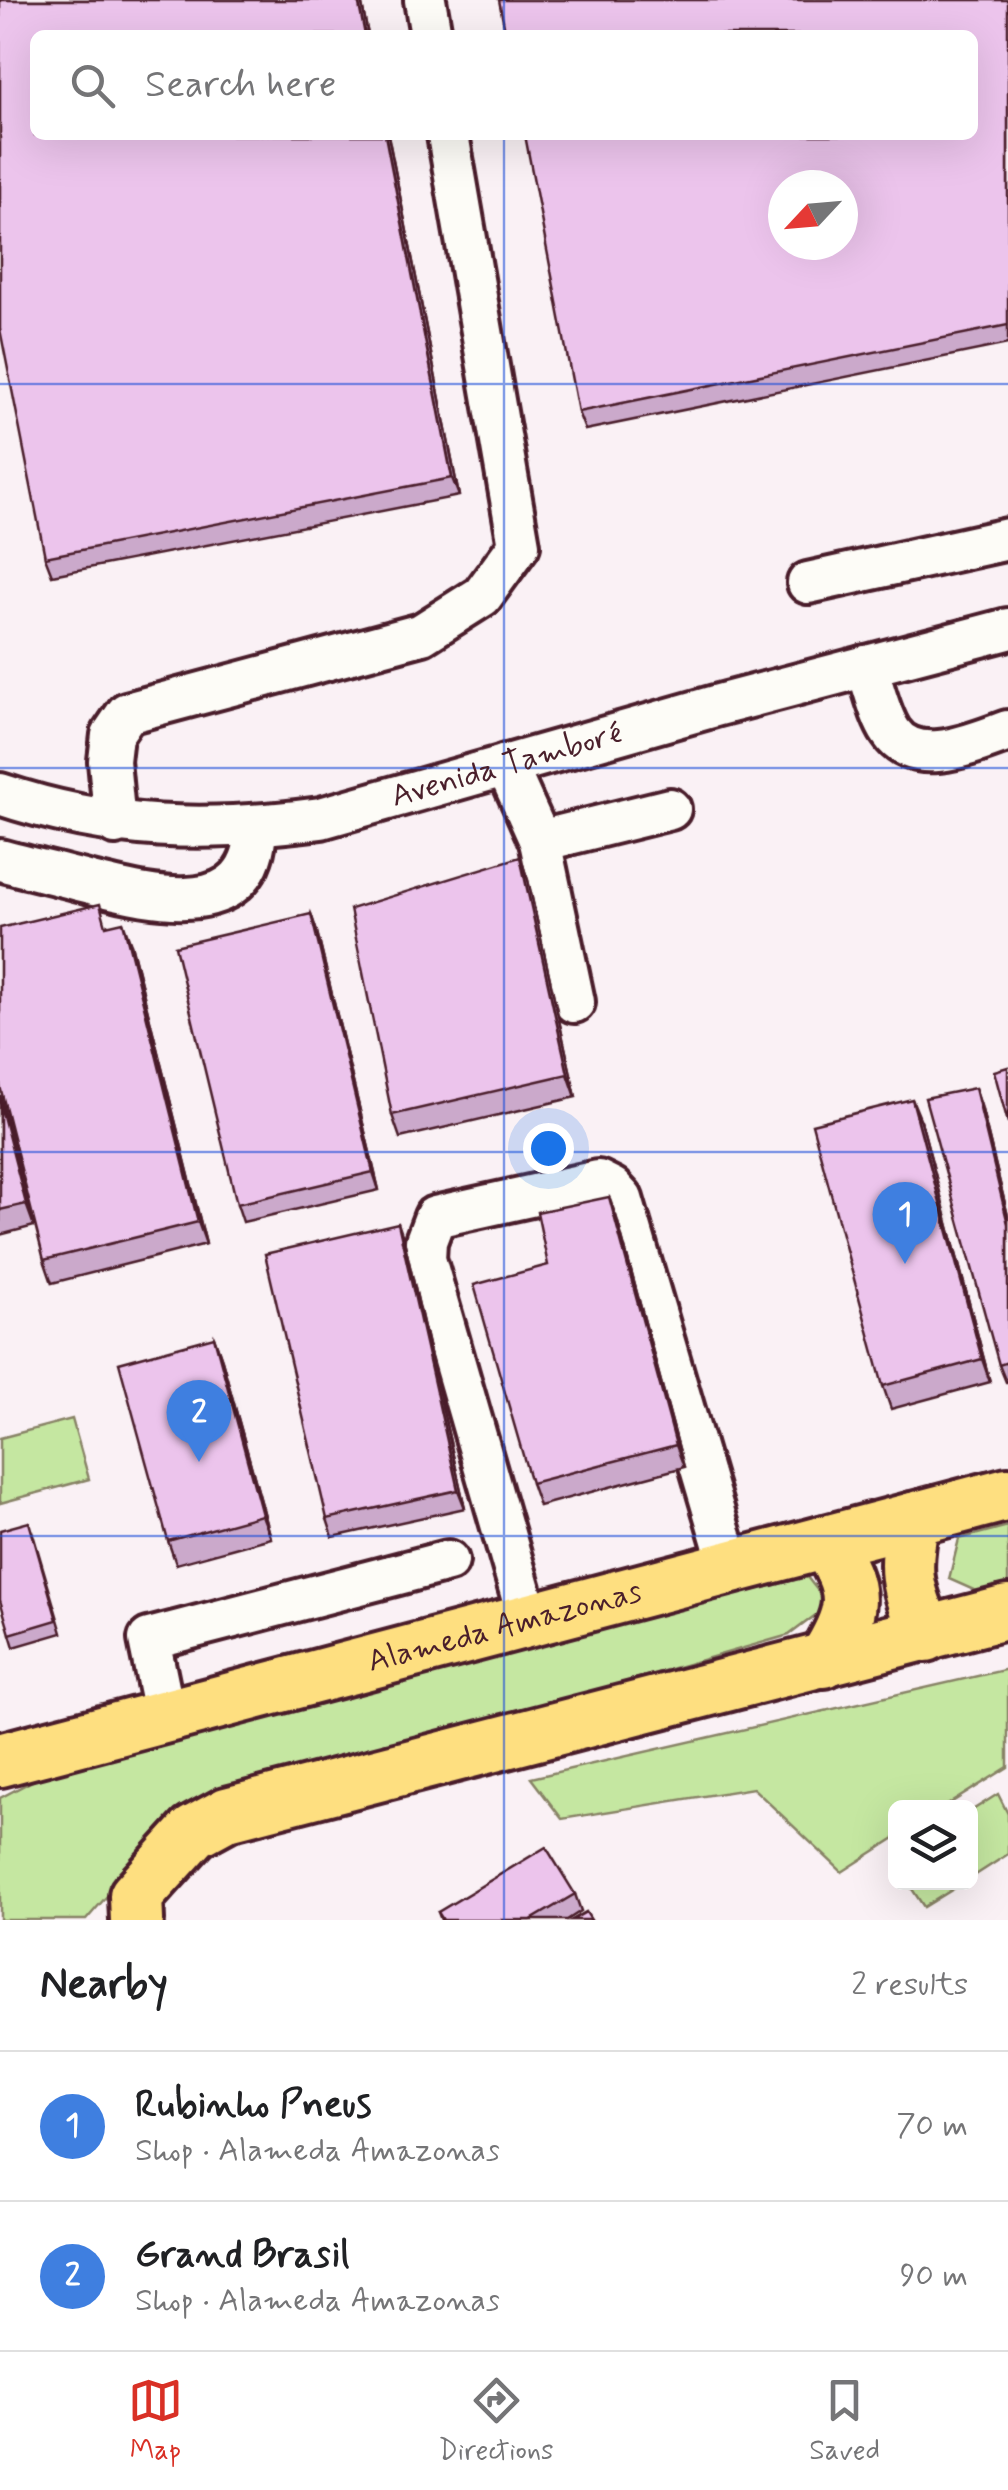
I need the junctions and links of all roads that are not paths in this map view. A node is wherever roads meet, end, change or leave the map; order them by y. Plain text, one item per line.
1 (425, 0) edge
2 (430, 30) edge
3 (449, 140) edge
4 (1008, 539) edge
5 (808, 583) dead end
6 (1008, 629) edge
7 (866, 666) junction
8 (1008, 731) edge
9 (506, 765) junction
10 (0, 794) edge
11 (670, 808) dead end
12 (115, 824) junction
13 (256, 826) junction
14 (540, 841) junction
15 (0, 860) edge
16 (574, 1002) dead end
17 (1008, 1494) edge
18 (913, 1519) junction
19 (825, 1542) junction
20 (448, 1561) dead end
21 (730, 1568) junction
22 (1008, 1612) edge
23 (529, 1620) junction
24 (926, 1635) junction
25 (824, 1661) junction
26 (165, 1717) junction
27 (5, 1762) edge
28 (129, 1912) edge

1 - 2 street
3 - 12 street
4 - 5 street
6 - 7 street, Avenida Tamboré
7 - 8 street
7 - 9 street, Avenida Tamboré
9 - 13 street, Avenida Tamboré
9 - 14 street
10 - 12 street, Avenida Tamboré
11 - 14 street
12 - 13 street, Avenida Tamboré
13 - 15 street
14 - 16 street
17 - 18 main road, Alameda Amazonas
18 - 19 main road, Alameda Amazonas
18 - 24 main road
19 - 21 main road, Alameda Amazonas
19 - 25 main road
20 - 26 street
21 - 23 main road, Alameda Amazonas
21 - 23 street
22 - 24 main road
23 - 26 main road, Alameda Amazonas
24 - 25 main road
25 - 28 main road
26 - 27 main road, Alameda Amazonas

